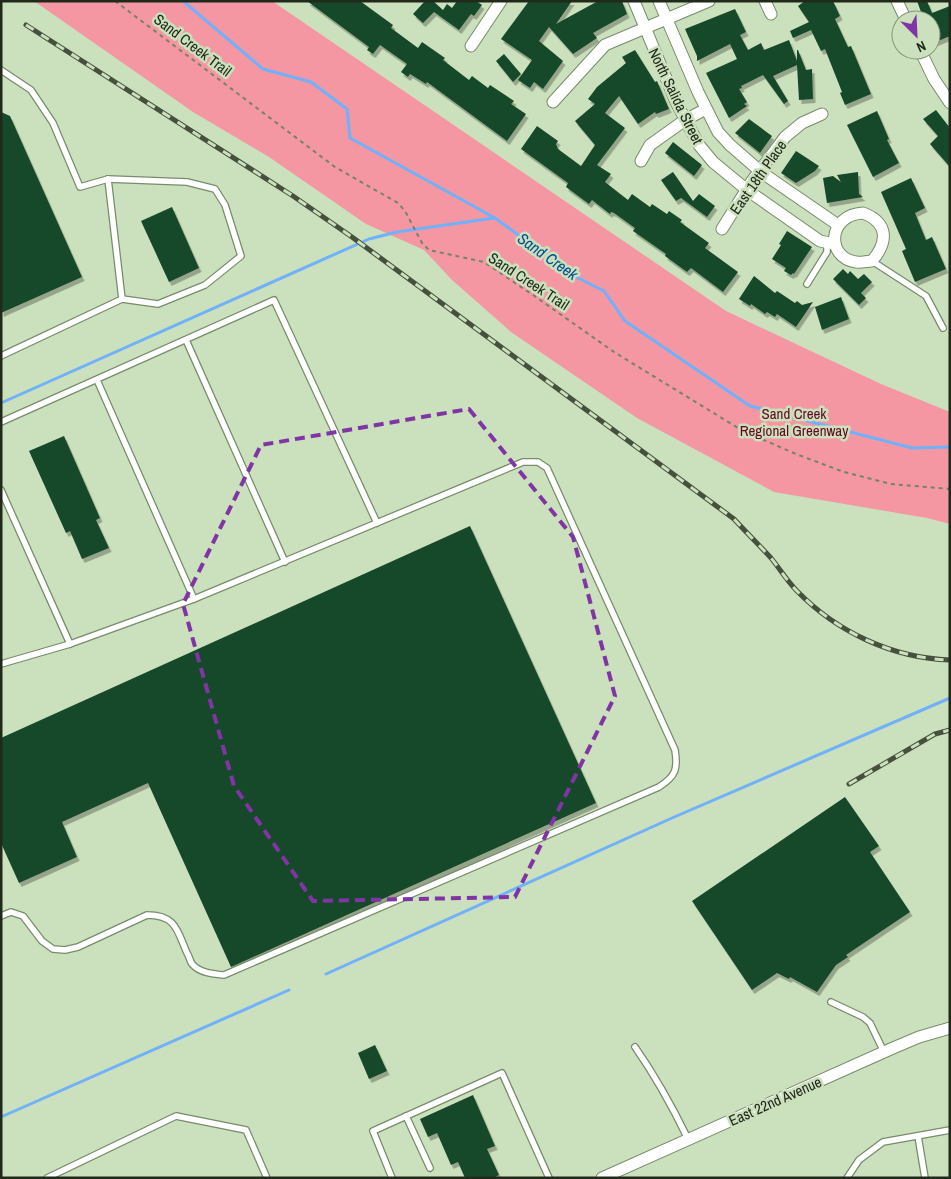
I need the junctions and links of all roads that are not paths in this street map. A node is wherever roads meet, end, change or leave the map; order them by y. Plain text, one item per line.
1 (501, 1) edge
2 (634, 1) edge
3 (659, 1) edge
4 (708, 1) edge
5 (765, 1) edge
6 (771, 14) dead end
7 (666, 19) junction
8 (644, 28) junction
9 (471, 46) dead end
10 (925, 60) edge
11 (1, 70) edge
12 (553, 102) dead end
13 (950, 103) edge
14 (706, 109) junction
15 (822, 114) dead end
16 (685, 120) junction
17 (641, 161) dead end
18 (761, 172) junction
19 (108, 179) junction
20 (746, 190) junction
21 (838, 225) junction
22 (722, 229) dead end
23 (831, 243) junction
24 (872, 261) junction
25 (806, 284) dead end
26 (122, 299) junction
27 (943, 328) dead end
28 (186, 340) junction
29 (1, 356) edge
30 (97, 380) junction
31 (1, 422) edge
32 (1, 490) edge
33 (377, 523) junction
34 (285, 562) junction
35 (194, 599) junction
36 (70, 644) junction
37 (1, 664) edge
38 (1, 916) edge
39 (831, 1002) dead end
40 (950, 1028) edge
41 (635, 1047) dead end
42 (884, 1052) junction
43 (406, 1116) junction
44 (950, 1130) edge
45 (918, 1136) junction
46 (688, 1140) junction
47 (430, 1168) dead end
48 (47, 1178) edge
49 (267, 1178) edge
50 (392, 1178) edge
51 (549, 1178) edge
52 (602, 1178) edge
53 (847, 1178) edge
54 (925, 1178) edge

1 - 9 street
2 - 8 street, North Salida Street
3 - 7 street, North Salida Street
4 - 7 street
5 - 6 street
7 - 8 street
7 - 14 street, North Salida Street
8 - 12 street
8 - 16 street, North Salida Street
10 - 13 street
11 - 19 lane
14 - 16 street
14 - 18 street, North Salida Street
15 - 18 street, East 18th Place
16 - 17 street
16 - 20 street, North Salida Street
18 - 20 street, East 18th Place
18 - 21 street, North Salida Street
19 - 26 lane
19 - 26 lane
20 - 22 street, East 18th Place
20 - 23 street, North Salida Street
21 - 23 street
21 - 24 street
23 - 24 street, North Salida Street
23 - 25 lane
24 - 27 lane
26 - 29 lane
28 - 30 lane
28 - 33 lane
28 - 34 lane
30 - 31 lane
30 - 35 lane
32 - 36 lane
33 - 34 lane
33 - 38 lane
34 - 35 lane
35 - 36 lane
36 - 37 lane
39 - 42 lane
40 - 42 street, East 22nd Avenue
41 - 46 lane
42 - 46 street, East 22nd Avenue
43 - 47 lane
43 - 50 lane
43 - 51 lane
44 - 45 lane
45 - 53 lane
45 - 54 lane
46 - 52 street, East 22nd Avenue
48 - 49 lane

